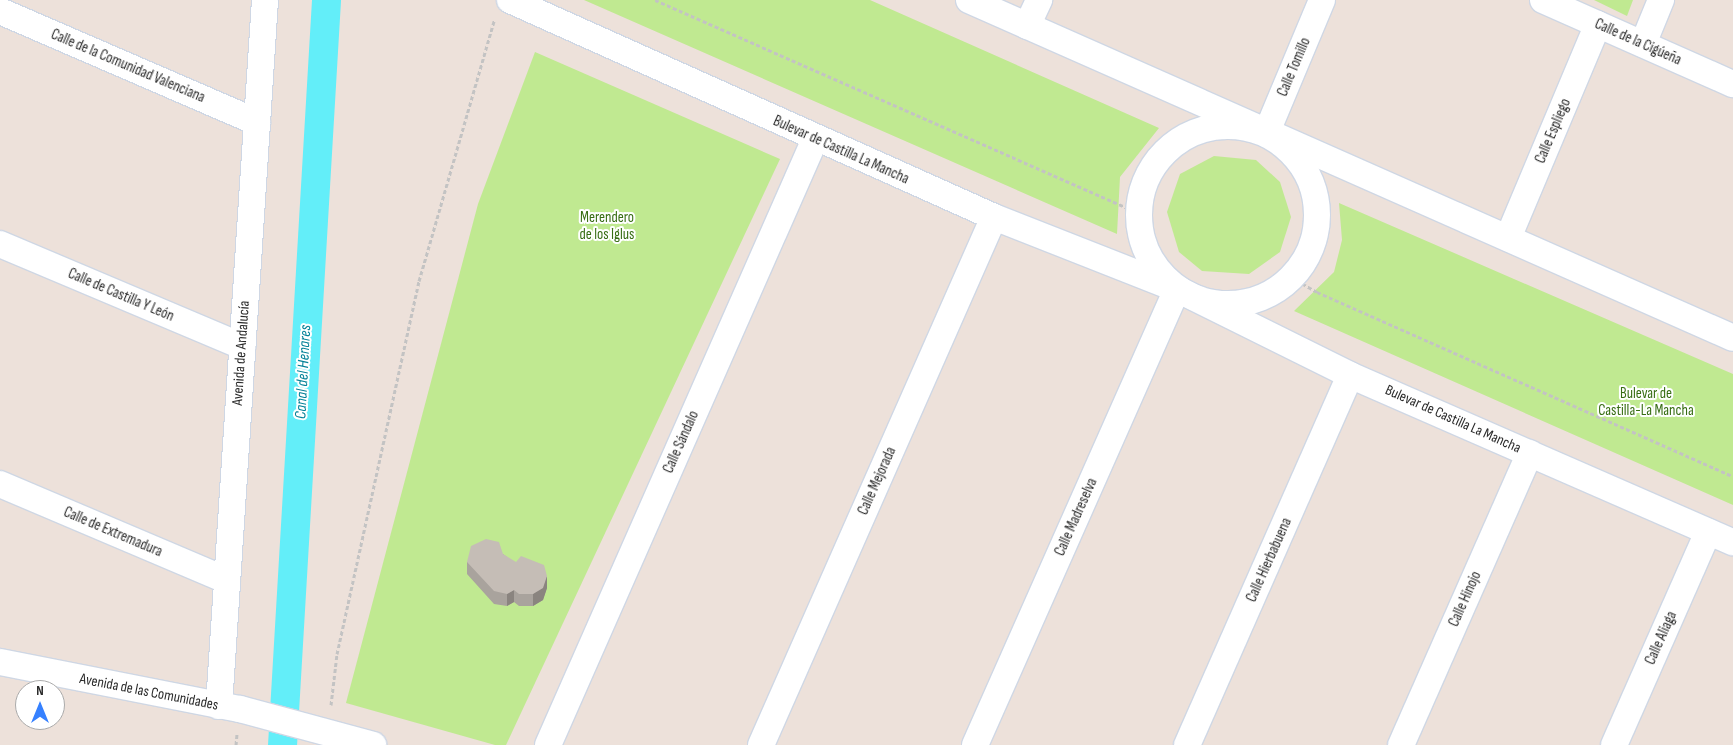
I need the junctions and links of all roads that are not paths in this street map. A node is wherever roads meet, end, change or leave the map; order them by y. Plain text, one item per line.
1 (265, 0) edge
2 (969, 0) edge
3 (1039, 0) edge
4 (1322, 0) edge
5 (1543, 0) edge
6 (1661, 0) edge
7 (502, 9) edge
8 (0, 11) edge
9 (1598, 24) junction
10 (1027, 26) junction
11 (1643, 44) junction
12 (1733, 84) edge
13 (257, 122) junction
14 (1266, 134) junction
15 (815, 139) junction
16 (994, 217) junction
17 (1508, 238) junction
18 (0, 244) edge
19 (1177, 289) junction
20 (1733, 338) edge
21 (242, 346) junction
22 (1350, 374) junction
23 (1530, 453) junction
24 (0, 484) edge
25 (1708, 532) junction
26 (1733, 542) edge
27 (226, 580) junction
28 (0, 662) edge
29 (229, 707) junction
30 (373, 745) edge
31 (548, 745) edge
32 (761, 745) edge
33 (975, 745) edge
34 (1188, 745) edge
35 (1401, 745) edge
36 (1614, 745) edge

1 - 13 street, Avenida de Andalucía
2 - 10 street, Bulevar de Castilla La Mancha
3 - 10 street
4 - 14 street, Calle Tomillo
5 - 9 street, Calle de la Cigúeña
6 - 11 street
7 - 15 street, Bulevar de Castilla La Mancha
8 - 13 street, Calle de la Comunidad Valenciana
9 - 11 street, Calle de la Cigúeña
9 - 17 street, Calle Espliego
10 - 14 street, Bulevar de Castilla La Mancha
11 - 12 street, Calle de la Cigúeña
13 - 21 street, Avenida de Andalucía
14 - 17 street, Bulevar de Castilla La Mancha
14 - 19 street, Bulevar de Castilla La Mancha
14 - 19 street, Bulevar de Castilla La Mancha
15 - 16 street, Bulevar de Castilla La Mancha
15 - 31 street, Calle Sándalo
16 - 19 street, Bulevar de Castilla La Mancha
16 - 32 street, Calle Mejorada
17 - 20 street, Bulevar de Castilla La Mancha
18 - 21 street, Calle de Castilla Y León
19 - 22 street, Bulevar de Castilla La Mancha
19 - 33 street, Calle Madreselva
21 - 27 street, Avenida de Andalucía
22 - 23 street, Bulevar de Castilla La Mancha
22 - 34 street, Calle Hierbabuena
23 - 25 street, Bulevar de Castilla La Mancha
23 - 35 street, Calle Hinojo
24 - 27 street, Calle de Extremadura
25 - 26 street, Bulevar de Castilla La Mancha
25 - 36 street, Calle Aliaga
27 - 29 street, Avenida de Andalucía
28 - 29 street, Avenida de las Comunidades
29 - 30 street, Avenida de las Comunidades

